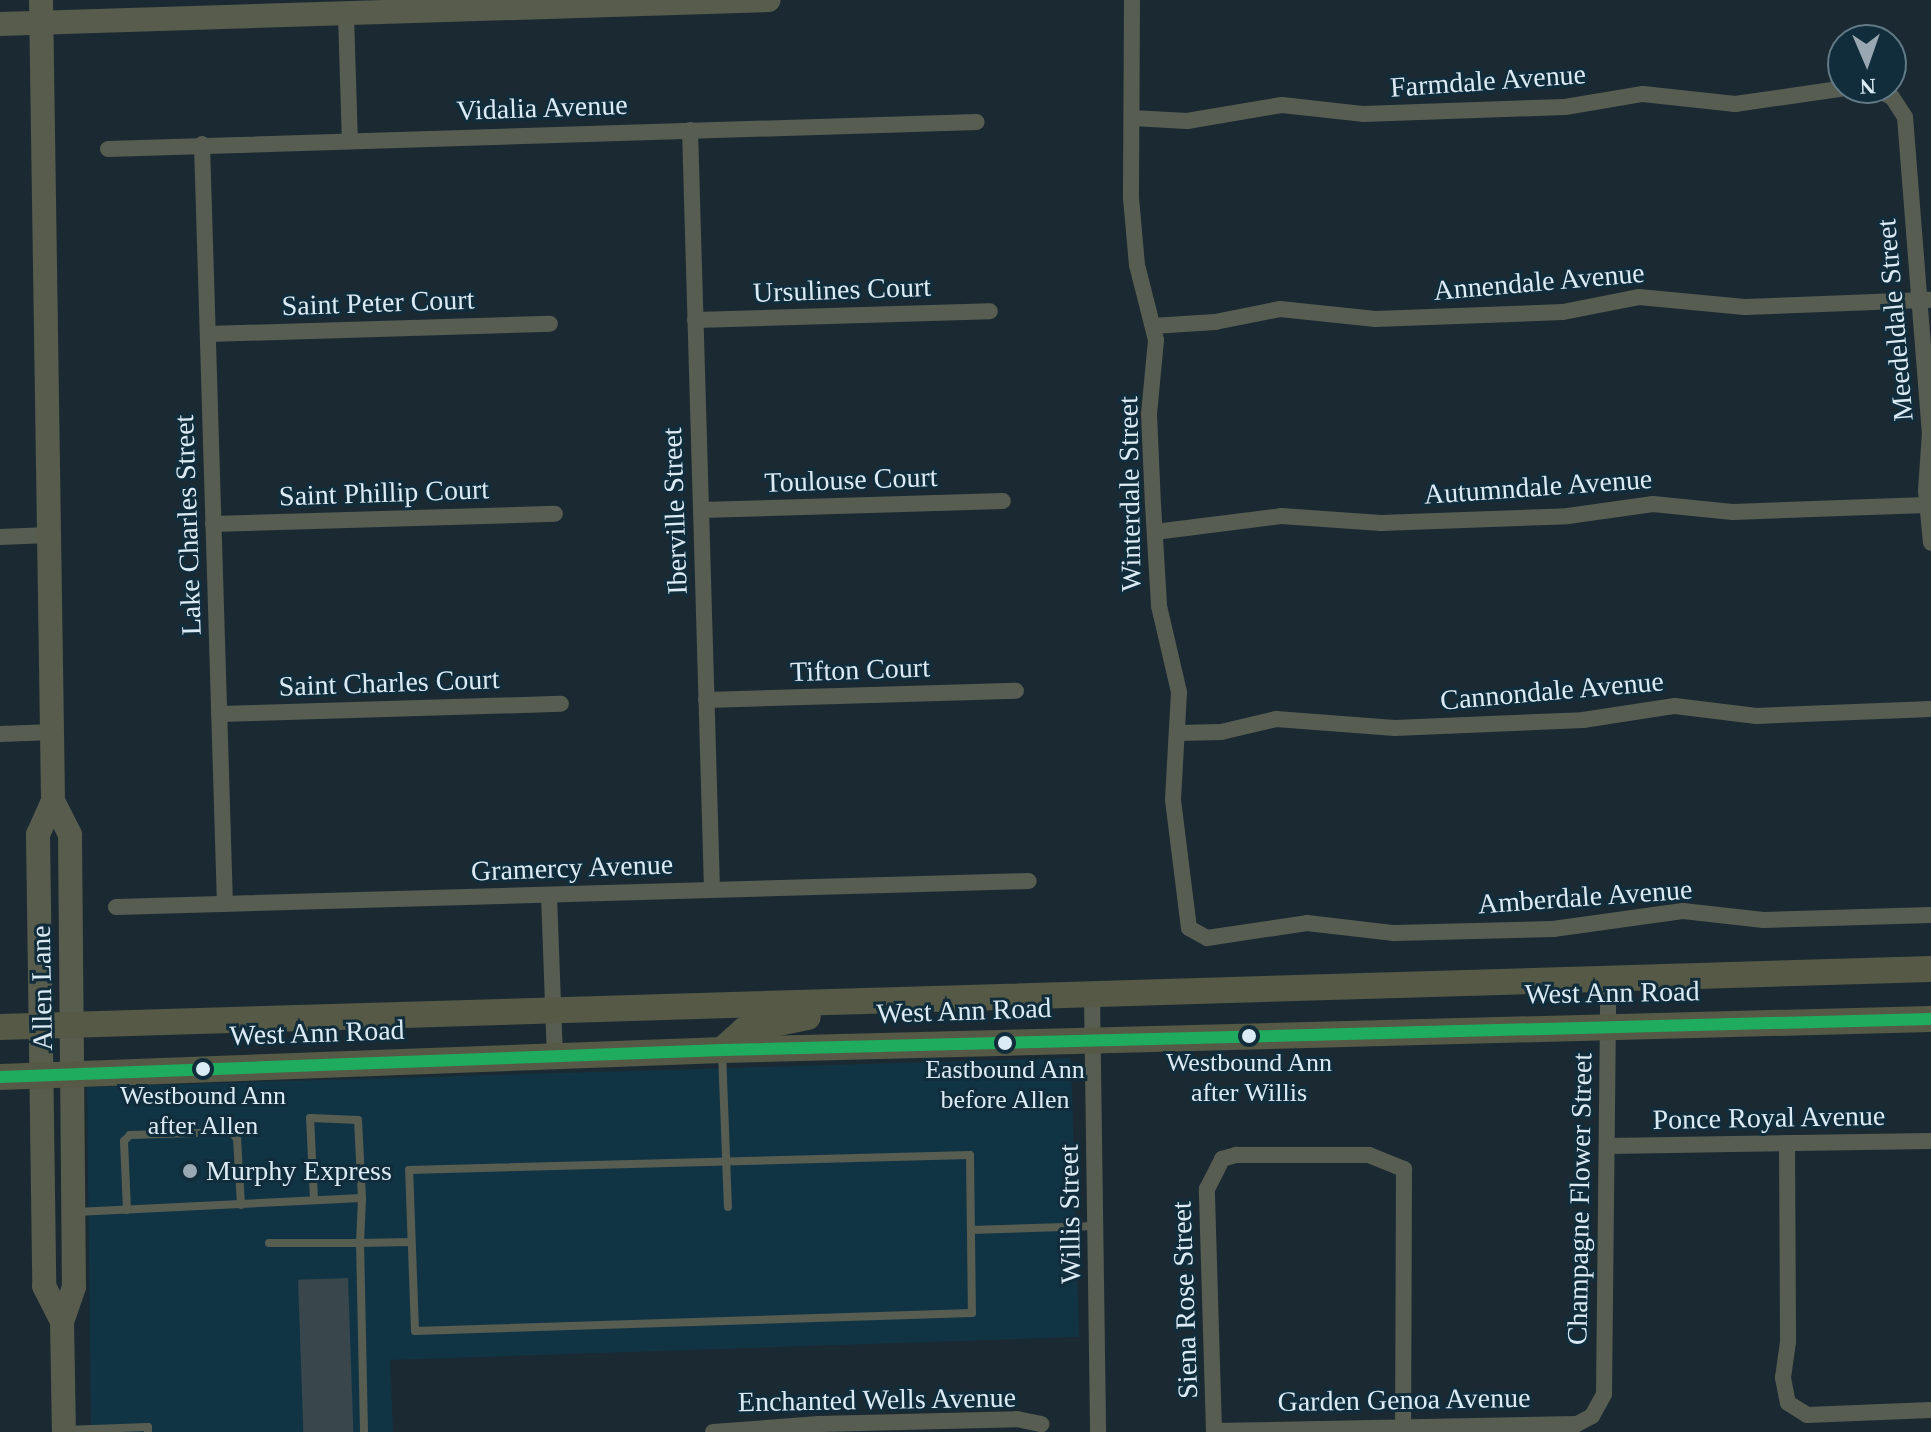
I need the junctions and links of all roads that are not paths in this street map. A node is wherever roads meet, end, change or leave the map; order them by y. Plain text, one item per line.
1 (769, 0) edge
2 (1132, 0) edge
3 (41, 11) edge
4 (346, 16) junction
5 (0, 24) edge
6 (1827, 91) edge
7 (1897, 104) edge
8 (1132, 118) junction
9 (977, 122) dead end
10 (690, 130) junction
11 (350, 140) junction
12 (202, 144) junction
13 (108, 149) dead end
14 (1925, 300) edge
15 (990, 311) dead end
16 (695, 320) junction
17 (550, 324) dead end
18 (1153, 326) junction
19 (208, 334) junction
20 (1003, 501) dead end
21 (1927, 505) junction
22 (701, 510) junction
23 (555, 514) dead end
24 (213, 524) junction
25 (1155, 532) junction
26 (49, 535) junction
27 (0, 537) edge
28 (1931, 543) edge
29 (1016, 691) dead end
30 (706, 700) junction
31 (561, 704) dead end
32 (1931, 709) edge
33 (219, 714) junction
34 (53, 732) junction
35 (1178, 733) junction
36 (0, 734) edge
37 (53, 801) junction
38 (1029, 881) dead end
39 (712, 890) junction
40 (549, 895) junction
41 (225, 904) junction
42 (116, 907) dead end
43 (1931, 915) edge
44 (1196, 935) joint
45 (1931, 969) edge
46 (1608, 981) junction
47 (1092, 995) junction
48 (907, 1000) junction
49 (553, 1011) junction
50 (1931, 1019) edge
51 (72, 1023) junction
52 (1609, 1024) junction
53 (41, 1025) junction
54 (0, 1027) edge
55 (1093, 1039) junction
56 (722, 1050) junction
57 (555, 1056) junction
58 (73, 1074) junction
59 (41, 1075) junction
60 (0, 1077) edge
61 (1931, 1141) edge
62 (1787, 1143) junction
63 (1608, 1146) junction
64 (727, 1162) junction
65 (362, 1198) junction
66 (314, 1199) junction
67 (241, 1205) junction
68 (728, 1207) dead end
69 (127, 1210) junction
70 (74, 1212) junction
71 (1097, 1226) junction
72 (971, 1230) junction
73 (411, 1242) junction
74 (269, 1243) dead end
75 (360, 1243) junction
76 (62, 1321) junction
77 (1931, 1410) edge
78 (1592, 1416) joint
79 (1041, 1424) dead end
80 (978, 1426) edge
81 (819, 1428) edge
82 (1403, 1429) edge
83 (64, 1431) edge
84 (1214, 1431) edge
85 (148, 1432) edge
86 (364, 1432) edge
87 (713, 1432) edge
88 (1098, 1432) edge

1 - 4 main road
2 - 8 street, Winterdale Street
3 - 4 main road
3 - 5 main road
3 - 26 main road, Allen Lane
4 - 11 street
6 - 8 street, Farmdale Avenue
7 - 14 street, Meedeldale Street
8 - 18 street, Winterdale Street
9 - 10 street, Vidalia Avenue
10 - 11 street, Vidalia Avenue
10 - 16 street, Iberville Street
11 - 12 street, Vidalia Avenue
12 - 13 street, Vidalia Avenue
12 - 19 street, Lake Charles Street
14 - 18 street, Annendale Avenue
14 - 21 street, Meedeldale Street
15 - 16 street, Ursulines Court
16 - 22 street, Iberville Street
17 - 19 street, Saint Peter Court
18 - 25 street, Winterdale Street
19 - 24 street, Lake Charles Street
20 - 22 street, Toulouse Court
21 - 25 street, Autumndale Avenue
21 - 28 street, Meedeldale Street
22 - 30 street, Iberville Street
23 - 24 street, Saint Phillip Court
24 - 33 street, Lake Charles Street
25 - 35 street, Winterdale Street
26 - 27 street
26 - 34 main road, Allen Lane
29 - 30 street, Tifton Court
30 - 39 street, Iberville Street
31 - 33 street, Saint Charles Court
32 - 35 street, Cannondale Avenue
33 - 41 street, Lake Charles Street
34 - 36 street
34 - 37 main road, Allen Lane
35 - 44 street, Winterdale Street
37 - 51 main road, Allen Lane
37 - 53 main road, Allen Lane
38 - 39 street, Gramercy Avenue
39 - 40 street, Gramercy Avenue
40 - 41 street, Gramercy Avenue
40 - 49 street
41 - 42 street, Gramercy Avenue
43 - 44 street, Amberdale Avenue
45 - 46 main road, West Ann Road
46 - 47 main road, West Ann Road
46 - 52 street, Champagne Flower Street
47 - 48 main road, West Ann Road
47 - 55 street, Willis Street
48 - 49 main road, West Ann Road
48 - 56 main road
49 - 51 main road, West Ann Road
49 - 57 street
50 - 52 main road, West Ann Road
51 - 53 main road, West Ann Road
51 - 58 main road, Allen Lane
52 - 55 main road, West Ann Road
52 - 63 street, Champagne Flower Street
53 - 54 main road, West Ann Road
53 - 59 main road, Allen Lane
55 - 56 main road, West Ann Road
55 - 71 street, Willis Street
56 - 57 main road, West Ann Road
56 - 64 lane
57 - 58 main road, West Ann Road
58 - 59 main road, West Ann Road
58 - 70 main road, Allen Lane
59 - 60 main road, West Ann Road
59 - 76 main road, Allen Lane
61 - 62 street, Ponce Royal Avenue
62 - 63 street, Ponce Royal Avenue
62 - 77 street
63 - 78 street, Champagne Flower Street
64 - 68 lane
64 - 72 lane
64 - 73 lane
65 - 66 lane
65 - 66 lane
65 - 75 lane
66 - 67 lane
67 - 69 lane
67 - 69 lane
69 - 70 lane
70 - 76 main road, Allen Lane
71 - 72 lane
71 - 88 street, Willis Street
72 - 73 lane
73 - 75 lane
74 - 75 lane
75 - 86 lane
76 - 83 main road, Allen Lane
78 - 82 street, Garden Genoa Avenue
79 - 80 street, Enchanted Wells Avenue
80 - 81 street, Enchanted Wells Avenue
81 - 87 street, Enchanted Wells Avenue
82 - 84 street, Garden Genoa Avenue
82 - 84 street, Siena Rose Street
83 - 85 lane

